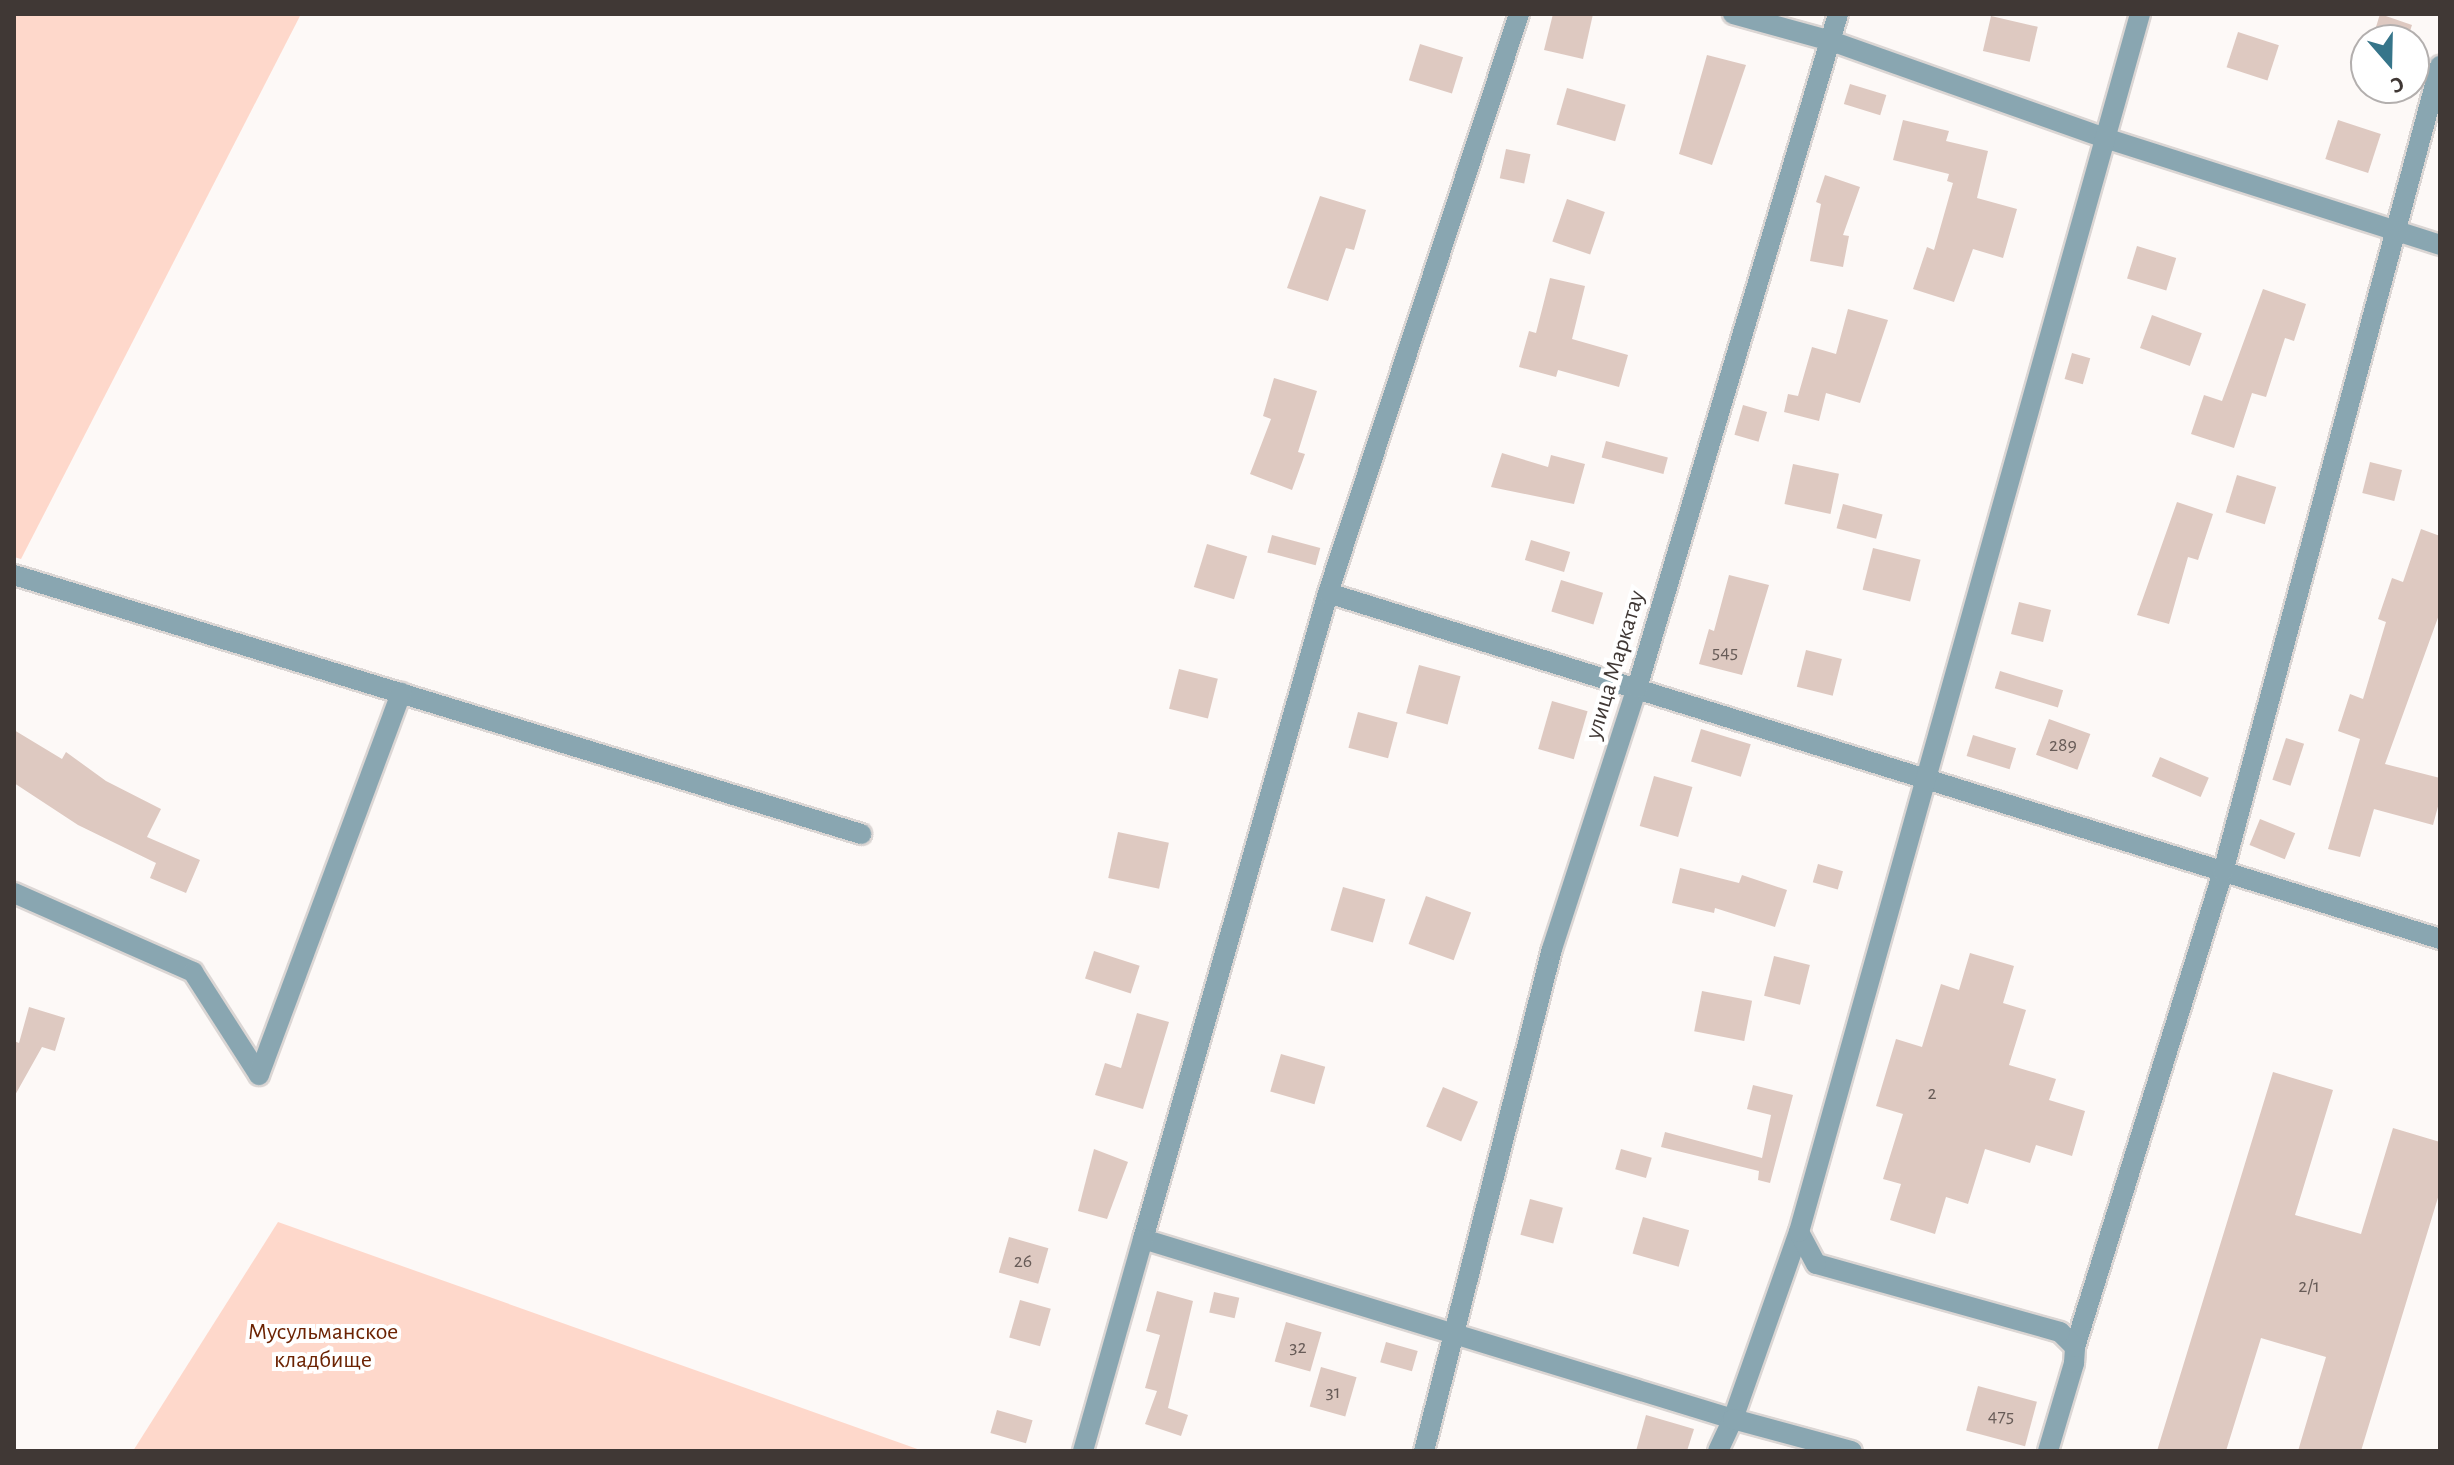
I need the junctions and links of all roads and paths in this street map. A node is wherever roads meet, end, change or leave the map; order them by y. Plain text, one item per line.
1 (1519, 14) edge
2 (1733, 14) edge
3 (1838, 14) edge
4 (2140, 14) edge
5 (1831, 41) junction
6 (2440, 66) edge
7 (2105, 138) junction
8 (2392, 230) junction
9 (2440, 245) edge
10 (14, 575) edge
11 (1328, 593) junction
12 (1637, 688) junction
13 (401, 693) junction
14 (1927, 777) junction
15 (861, 834) dead end
16 (2223, 872) junction
17 (14, 893) edge
18 (2440, 939) edge
19 (1799, 1232) junction
20 (1143, 1239) junction
21 (1454, 1334) junction
22 (2075, 1347) junction
23 (1733, 1419) junction
24 (1083, 1451) edge
25 (1424, 1451) edge
26 (1718, 1451) edge
27 (1852, 1451) edge
28 (2048, 1451) edge

1 - 11 street
2 - 5 street
3 - 5 street, улица Маркатау
4 - 7 street
5 - 7 street
5 - 12 street, улица Маркатау
6 - 8 street
7 - 8 street
7 - 14 street
8 - 9 street
8 - 16 street
10 - 13 street
11 - 12 street
11 - 20 street
12 - 14 street
12 - 21 street, улица Маркатау
13 - 15 street
13 - 17 street
14 - 16 street
14 - 19 street
16 - 18 street
16 - 22 street
19 - 22 street
19 - 23 street
20 - 21 street
20 - 24 street
21 - 23 street
21 - 25 street, улица Маркатау
22 - 28 street
23 - 26 street
23 - 27 street

